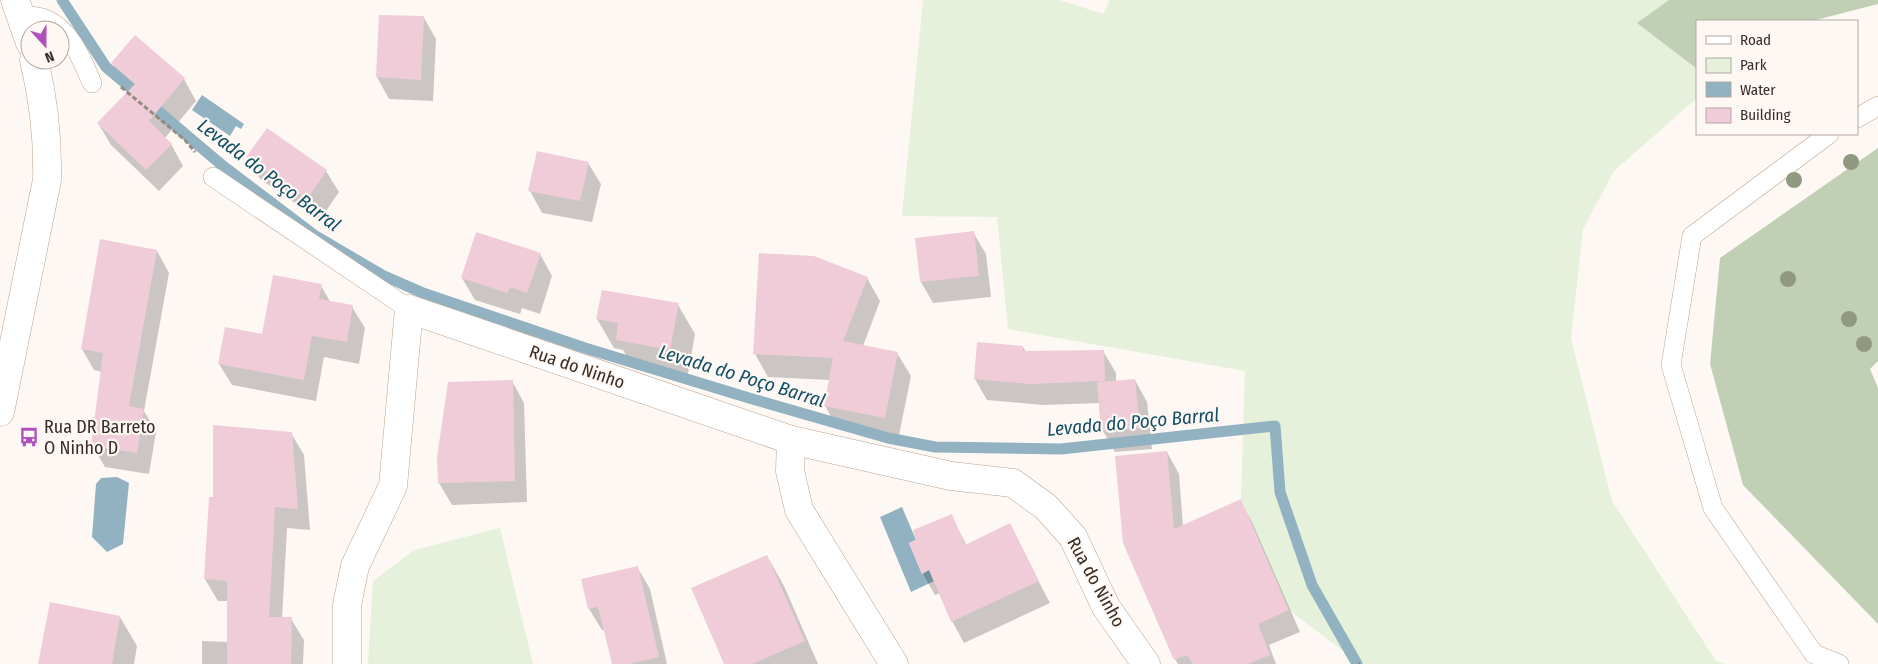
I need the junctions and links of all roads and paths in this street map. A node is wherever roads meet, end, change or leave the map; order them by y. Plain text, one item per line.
1 (19, 7) edge
2 (23, 20) edge
3 (36, 70) edge
4 (92, 83) joint
5 (1878, 106) edge
6 (1858, 117) edge
7 (1828, 135) edge
8 (213, 177) joint
9 (409, 309) junction
10 (0, 412) edge
11 (791, 440) junction
12 (890, 663) edge
13 (347, 664) edge
14 (1146, 664) edge
15 (1839, 664) edge

1 - 2 street
1 - 4 lane
3 - 10 street
4 - 8 path
5 - 6 lane
7 - 15 lane
8 - 9 lane, Rua do Ninho
9 - 11 street, Rua do Ninho
9 - 13 street
11 - 12 street
11 - 14 street, Rua do Ninho

